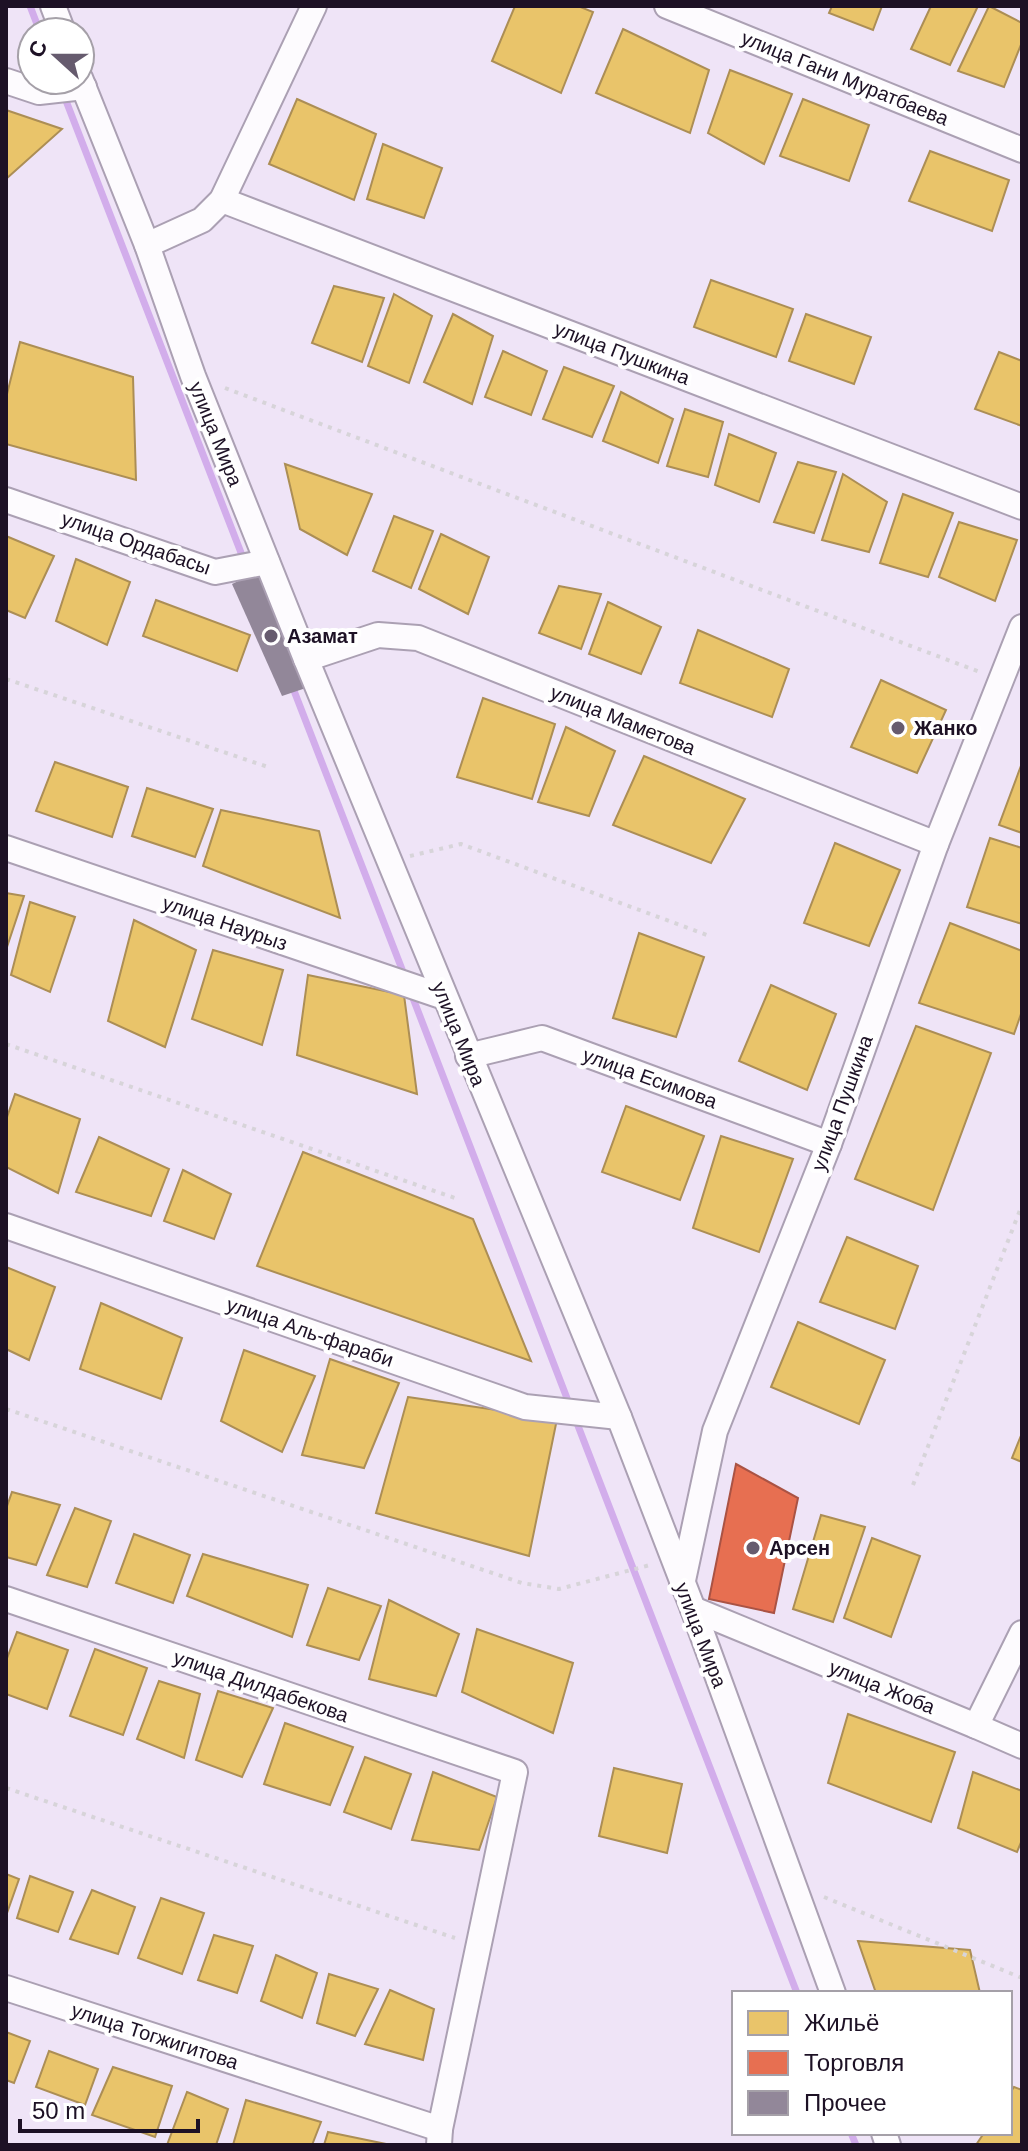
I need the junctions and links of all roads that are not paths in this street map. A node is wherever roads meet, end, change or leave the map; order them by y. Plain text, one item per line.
1 (314, 6) edge
2 (667, 6) edge
3 (88, 96) edge
4 (1022, 150) edge
5 (222, 200) junction
6 (147, 245) junction
7 (6, 500) edge
8 (1022, 507) edge
9 (267, 562) junction
10 (1022, 627) edge
11 (306, 659) junction
12 (936, 844) junction
13 (6, 848) edge
14 (444, 997) junction
15 (468, 1056) junction
16 (829, 1144) junction
17 (6, 1226) edge
18 (619, 1417) junction
19 (682, 1585) junction
20 (6, 1599) edge
21 (693, 1609) junction
22 (1022, 1633) edge
23 (976, 1726) junction
24 (1022, 1746) edge
25 (6, 1988) edge
26 (832, 1991) edge
27 (440, 2137) edge

1 - 5 street
2 - 4 street, улица Гани Муратбаева
3 - 6 street, улица Мира
5 - 6 street
5 - 8 street, улица Пушкина
6 - 9 street, улица Мира
7 - 9 street, улица Ордабасы
9 - 11 street, улица Мира
10 - 12 street, улица Пушкина
11 - 12 street, улица Маметова
11 - 14 street, улица Мира
12 - 16 street, улица Пушкина
13 - 14 street, улица Наурыз
14 - 15 street, улица Мира
15 - 16 street, улица Есимова
15 - 18 street, улица Мира
16 - 19 street, улица Пушкина
17 - 18 street, улица Аль-фараби
18 - 19 street, улица Мира
19 - 21 street, улица Мира
20 - 27 street, улица Дилдабекова
21 - 23 street, улица Жоба
21 - 26 street, улица Мира
22 - 23 street
23 - 24 street, улица Жоба
25 - 27 street, улица Тогжигитова

